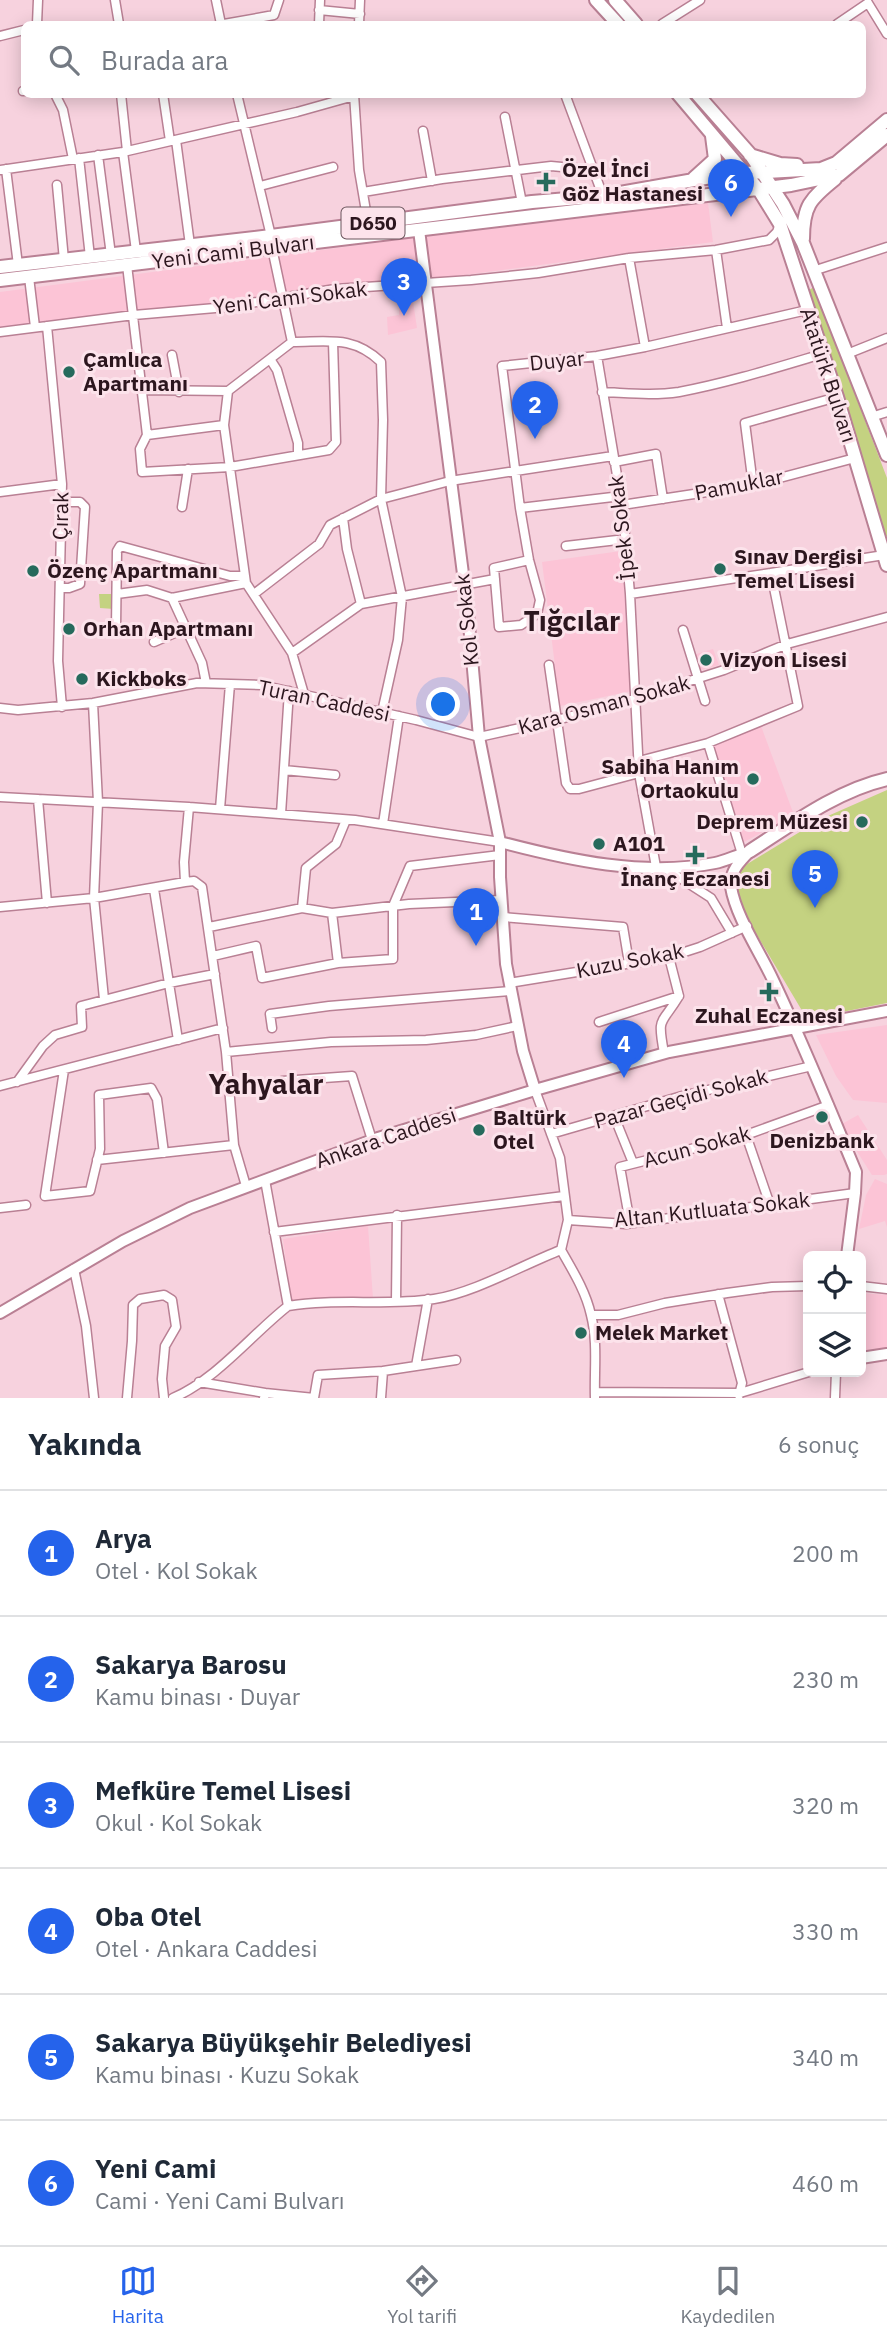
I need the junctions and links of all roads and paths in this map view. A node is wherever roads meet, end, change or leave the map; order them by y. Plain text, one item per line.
1 (38, 0) edge
2 (115, 0) edge
3 (216, 0) edge
4 (279, 0) edge
5 (320, 0) edge
6 (360, 0) edge
7 (596, 0) edge
8 (615, 0) edge
9 (701, 0) edge
10 (319, 10) junction
11 (360, 14) junction
12 (37, 21) edge
13 (118, 21) edge
14 (222, 21) edge
15 (240, 21) edge
16 (318, 21) edge
17 (359, 21) edge
18 (615, 21) edge
19 (633, 21) edge
20 (667, 21) edge
21 (842, 21) edge
22 (21, 31) edge
23 (887, 34) edge
24 (0, 36) edge
25 (57, 98) edge
26 (121, 98) edge
27 (164, 98) edge
28 (238, 98) edge
29 (345, 98) edge
30 (354, 98) edge
31 (567, 98) edge
32 (682, 98) edge
33 (700, 98) edge
34 (505, 117) dead end
35 (887, 120) edge
36 (243, 124) junction
37 (423, 131) dead end
38 (712, 132) junction
39 (887, 135) edge
40 (173, 141) junction
41 (851, 151) junction
42 (125, 152) junction
43 (98, 155) junction
44 (750, 155) junction
45 (76, 158) junction
46 (333, 167) dead end
47 (3, 170) edge
48 (516, 170) junction
49 (594, 170) junction
50 (764, 173) junction
51 (745, 174) junction
52 (839, 175) junction
53 (692, 179) junction
54 (432, 181) junction
55 (57, 185) dead end
56 (260, 186) junction
57 (774, 187) junction
58 (759, 190) junction
59 (741, 191) junction
60 (363, 192) junction
61 (603, 197) junction
62 (766, 202) junction
63 (522, 203) junction
64 (368, 223) junction
65 (780, 225) junction
66 (419, 230) junction
67 (271, 242) junction
68 (803, 243) junction
69 (190, 244) junction
70 (887, 247) edge
71 (716, 250) junction
72 (136, 251) junction
73 (111, 255) junction
74 (90, 257) junction
75 (629, 258) junction
76 (64, 260) junction
77 (18, 265) junction
78 (127, 265) junction
79 (0, 267) edge
80 (813, 271) junction
81 (29, 276) junction
82 (0, 280) edge
83 (424, 284) junction
84 (283, 298) junction
85 (807, 310) junction
86 (134, 315) junction
87 (47, 326) junction
88 (35, 327) junction
89 (727, 328) junction
90 (0, 332) edge
91 (887, 338) edge
92 (292, 342) junction
93 (333, 342) junction
94 (645, 347) junction
95 (822, 354) junction
96 (846, 354) junction
97 (172, 355) dead end
98 (597, 356) junction
99 (270, 359) junction
100 (142, 390) junction
101 (228, 391) junction
102 (179, 392) junction
103 (602, 392) junction
104 (837, 397) junction
105 (887, 412) edge
106 (871, 417) junction
107 (224, 425) junction
108 (147, 435) junction
109 (298, 455) junction
110 (887, 455) edge
111 (855, 458) junction
112 (614, 459) junction
113 (230, 467) junction
114 (188, 469) junction
115 (516, 471) junction
116 (450, 481) junction
117 (62, 484) junction
118 (753, 485) junction
119 (0, 492) edge
120 (381, 499) junction
121 (663, 499) junction
122 (622, 501) junction
123 (62, 502) junction
124 (183, 507) dead end
125 (520, 508) junction
126 (343, 518) junction
127 (626, 539) junction
128 (566, 546) dead end
129 (886, 557) edge
130 (529, 560) junction
131 (771, 573) junction
132 (495, 579) junction
133 (246, 580) junction
134 (464, 585) junction
135 (60, 588) junction
136 (117, 594) junction
137 (254, 594) junction
138 (630, 594) junction
139 (402, 597) junction
140 (173, 598) junction
141 (361, 604) junction
142 (887, 617) edge
143 (116, 628) dead end
144 (186, 628) junction
145 (682, 629) dead end
146 (154, 642) dead end
147 (787, 644) junction
148 (292, 653) junction
149 (549, 665) dead end
150 (698, 679) junction
151 (206, 683) junction
152 (230, 684) junction
153 (289, 691) junction
154 (304, 694) junction
155 (636, 698) junction
156 (705, 701) dead end
157 (93, 703) junction
158 (62, 707) junction
159 (0, 708) edge
160 (382, 712) junction
161 (399, 716) junction
162 (557, 720) junction
163 (479, 737) junction
164 (708, 743) junction
165 (639, 761) junction
166 (284, 770) junction
167 (639, 773) junction
168 (335, 775) dead end
169 (887, 779) edge
170 (0, 797) edge
171 (38, 799) junction
172 (98, 802) junction
173 (189, 807) junction
174 (220, 809) junction
175 (281, 814) junction
176 (346, 820) junction
177 (383, 824) junction
178 (500, 842) junction
179 (746, 853) junction
180 (500, 855) junction
181 (659, 867) junction
182 (185, 882) junction
183 (154, 889) junction
184 (94, 898) junction
185 (502, 900) junction
186 (47, 902) junction
187 (393, 906) junction
188 (0, 907) edge
189 (302, 908) junction
190 (332, 913) junction
191 (503, 916) junction
192 (747, 926) junction
193 (209, 927) junction
194 (732, 933) junction
195 (213, 956) junction
196 (669, 957) junction
197 (629, 963) junction
198 (338, 964) junction
199 (215, 974) junction
200 (169, 983) junction
201 (510, 987) junction
202 (679, 996) junction
203 (104, 999) junction
204 (887, 1011) edge
205 (599, 1022) dead end
206 (517, 1026) junction
207 (223, 1028) junction
208 (272, 1028) dead end
209 (796, 1028) junction
210 (178, 1040) junction
211 (226, 1052) junction
212 (664, 1053) junction
213 (812, 1066) junction
214 (64, 1070) junction
215 (282, 1081) dead end
216 (18, 1082) junction
217 (0, 1086) edge
218 (535, 1090) junction
219 (829, 1105) junction
220 (614, 1116) junction
221 (551, 1135) junction
222 (746, 1135) junction
223 (372, 1140) junction
224 (234, 1145) junction
225 (164, 1153) junction
226 (97, 1160) junction
227 (634, 1163) junction
228 (265, 1180) junction
229 (246, 1186) junction
230 (855, 1194) junction
231 (564, 1196) junction
232 (26, 1205) dead end
233 (770, 1205) junction
234 (0, 1208) edge
235 (397, 1215) junction
236 (568, 1220) junction
237 (630, 1223) junction
238 (274, 1232) junction
239 (561, 1250) junction
240 (848, 1251) edge
241 (74, 1269) junction
242 (803, 1286) edge
243 (866, 1287) edge
244 (887, 1289) edge
245 (718, 1294) junction
246 (428, 1299) junction
247 (396, 1302) junction
248 (288, 1306) junction
249 (0, 1313) edge
250 (592, 1315) junction
251 (887, 1354) edge
252 (866, 1357) edge
253 (456, 1360) dead end
254 (416, 1366) junction
255 (383, 1371) junction
256 (803, 1374) edge
257 (836, 1377) edge
258 (199, 1382) junction
259 (595, 1395) edge
260 (264, 1396) edge
261 (739, 1396) edge
262 (94, 1398) edge
263 (127, 1398) edge
264 (164, 1398) edge
265 (173, 1398) edge
266 (314, 1398) edge
267 (381, 1398) edge
268 (835, 1398) edge

1 - 12 street
2 - 13 street
3 - 14 street
4 - 15 street
5 - 10 street
6 - 11 street
7 - 18 main road
8 - 19 main road
9 - 20 street
10 - 11 street
10 - 16 street
11 - 17 street
21 - 23 street
22 - 24 street
25 - 45 street
26 - 42 street
27 - 40 street
28 - 36 street
29 - 36 street
30 - 60 street
31 - 49 street
32 - 38 main road, Atatürk Bulvarı
33 - 44 main road, Atatürk Bulvarı
34 - 48 street
35 - 41 main road
36 - 40 street
36 - 56 street
37 - 54 street
38 - 51 main road, Atatürk Bulvarı
38 - 53 main road
39 - 52 main road
40 - 42 street
40 - 69 street
41 - 44 main road
41 - 50 main road, Yeni Cami Bulvarı
42 - 43 street
42 - 72 street
43 - 45 street
43 - 73 street
44 - 50 main road, Atatürk Bulvarı
45 - 47 street
45 - 74 street
46 - 56 street
47 - 77 street
48 - 49 street
48 - 54 street
48 - 63 street
49 - 61 street
50 - 51 main road, Yeni Cami Bulvarı
50 - 57 main road, Atatürk Bulvarı
51 - 53 main road, Yeni Cami Bulvarı / D650
51 - 58 main road, Atatürk Bulvarı
52 - 57 main road, Yeni Cami Bulvarı
52 - 68 main road
53 - 61 main road, Yeni Cami Bulvarı / D650
54 - 60 street
55 - 76 street
56 - 67 street
57 - 58 main road, Yeni Cami Bulvarı
57 - 68 main road, Atatürk Bulvarı
58 - 59 main road, Yeni Cami Bulvarı
58 - 62 main road, Atatürk Bulvarı
59 - 62 main road
59 - 66 main road, Yeni Cami Bulvarı
60 - 64 street
61 - 63 main road, Yeni Cami Bulvarı / D650
62 - 65 main road, Atatürk Bulvarı
63 - 64 main road, Yeni Cami Bulvarı / D650
64 - 67 main road, Yeni Cami Bulvarı / D650
65 - 71 street, Yeni Cami Sokak
65 - 85 main road, Atatürk Bulvarı
66 - 67 main road, Yeni Cami Bulvarı
66 - 83 street, Kol Sokak
67 - 69 main road, Yeni Cami Bulvarı / D650
67 - 78 main road, Yeni Cami Bulvarı
67 - 84 street
68 - 80 main road, Atatürk Bulvarı
69 - 72 main road, Yeni Cami Bulvarı / D650
70 - 80 street
71 - 75 street, Yeni Cami Sokak
71 - 89 street
72 - 73 main road, Yeni Cami Bulvarı / D650
73 - 74 main road, Yeni Cami Bulvarı / D650
74 - 76 main road, Yeni Cami Bulvarı / D650
75 - 83 street, Yeni Cami Sokak
75 - 94 street
76 - 77 main road, Yeni Cami Bulvarı / D650
77 - 79 main road, Yeni Cami Bulvarı / D650
78 - 81 main road, Yeni Cami Bulvarı
78 - 86 street
80 - 96 main road, Atatürk Bulvarı
81 - 82 main road, Yeni Cami Bulvarı
81 - 88 street
83 - 84 street, Yeni Cami Sokak
83 - 116 street, Kol Sokak
84 - 86 street, Yeni Cami Sokak
84 - 92 street
85 - 89 street, Duyar
85 - 95 main road, Atatürk Bulvarı
86 - 87 street, Yeni Cami Sokak
86 - 100 street
87 - 88 street, Yeni Cami Sokak
87 - 117 street, Çırak
88 - 90 street, Yeni Cami Sokak
89 - 94 street, Duyar
91 - 96 street
92 - 93 street
92 - 99 street
93 - 109 street
93 - 120 street
94 - 98 street, Duyar
95 - 103 street
95 - 104 main road, Atatürk Bulvarı
96 - 106 main road, Atatürk Bulvarı
97 - 102 street
98 - 103 street, İpek Sokak
98 - 115 street, Duyar
99 - 101 street
99 - 109 street
100 - 102 street
100 - 108 street
101 - 102 street
101 - 107 street
103 - 112 street, İpek Sokak
104 - 111 main road, Atatürk Bulvarı
104 - 118 street
105 - 106 street
106 - 110 main road, Atatürk Bulvarı
107 - 108 street
107 - 113 street
108 - 114 street
109 - 113 street
111 - 118 street, Pamuklar
111 - 129 main road, Atatürk Bulvarı
112 - 115 street
112 - 121 street
112 - 122 street, İpek Sokak
113 - 114 street
113 - 133 street
114 - 124 street
115 - 116 street
115 - 125 street, Duyar
116 - 120 street
116 - 134 street, Kol Sokak
117 - 119 street
117 - 123 street, Çırak
118 - 121 street, Pamuklar
120 - 126 street
120 - 139 street
121 - 122 street, Pamuklar
122 - 125 street, Pamuklar
122 - 127 street, İpek Sokak
123 - 135 street, Çırak
123 - 135 street
125 - 130 street, Duyar
126 - 137 street
126 - 141 street
127 - 128 street
127 - 138 street, İpek Sokak
129 - 131 street
130 - 132 street
130 - 132 street, Duyar
131 - 138 street
131 - 147 street
132 - 134 street
133 - 136 street
133 - 137 street
133 - 140 street
134 - 139 street
134 - 163 street, Kol Sokak
135 - 158 street, Çırak
136 - 140 street
136 - 143 street
137 - 148 street
138 - 155 street, İpek Sokak
139 - 141 street
139 - 160 street
140 - 144 street
141 - 148 street
142 - 147 street, Kara Osman Sokak
144 - 146 street
144 - 151 street
145 - 150 street
147 - 150 street, Kara Osman Sokak
147 - 164 street
148 - 154 street
149 - 162 street
150 - 155 street, Kara Osman Sokak
150 - 156 street
151 - 152 street, Turan Caddesi
151 - 157 street, Turan Caddesi
152 - 153 street, Turan Caddesi
152 - 174 street
153 - 154 street, Turan Caddesi
153 - 166 street
154 - 160 street, Turan Caddesi
155 - 162 street, Kara Osman Sokak
155 - 165 street, İpek Sokak
157 - 158 street, Turan Caddesi
157 - 172 street
158 - 159 street, Turan Caddesi
160 - 161 street, Turan Caddesi
161 - 163 street, Turan Caddesi
161 - 177 street
162 - 163 street, Kara Osman Sokak
162 - 167 street
163 - 178 street, Kol Sokak
164 - 165 street
164 - 179 street
165 - 167 street, İpek Sokak
166 - 168 street
166 - 175 street
167 - 181 street, İpek Sokak
169 - 179 main road
170 - 171 street
171 - 172 street
171 - 186 street
172 - 173 street
172 - 184 street
173 - 174 street
173 - 182 street
174 - 175 street
175 - 176 street
176 - 177 street
176 - 189 street
177 - 178 street
178 - 180 street, Kol Sokak
178 - 181 street
179 - 181 street
179 - 192 street
180 - 185 street, Kol Sokak
180 - 187 street
181 - 194 street
182 - 183 street
182 - 193 street
183 - 184 street
183 - 200 street
184 - 186 street
184 - 203 street
185 - 187 street
185 - 191 street, Kol Sokak
186 - 188 street
187 - 190 street
187 - 198 street
189 - 190 street
189 - 193 street
190 - 198 street
191 - 197 street
191 - 201 street, Kol Sokak
192 - 194 street, Kuzu Sokak
192 - 209 street
193 - 195 street
194 - 196 street, Kuzu Sokak
195 - 198 street
195 - 199 street
196 - 197 street, Kuzu Sokak
196 - 202 street
197 - 201 street, Kuzu Sokak
199 - 200 street
199 - 207 street
200 - 203 street
200 - 210 street
201 - 206 street, Kol Sokak
201 - 208 street, Kuzu Sokak
202 - 205 street
202 - 212 street
203 - 216 street
204 - 209 street, Ankara Caddesi
206 - 211 street
206 - 218 street, Kol Sokak
207 - 210 street
207 - 211 street
209 - 212 street, Ankara Caddesi
209 - 213 street
210 - 214 street
211 - 224 street
212 - 218 street, Ankara Caddesi
213 - 219 street
213 - 220 street, Pazar Geçidi Sokak
214 - 216 street
214 - 226 street
215 - 223 street
216 - 217 street
218 - 221 street
218 - 223 street, Ankara Caddesi
219 - 222 street, Acun Sokak
219 - 230 street
220 - 221 street, Pazar Geçidi Sokak
220 - 227 street
221 - 231 street
222 - 227 street, Acun Sokak
222 - 233 street
223 - 228 street, Ankara Caddesi
224 - 225 street
224 - 229 street
225 - 226 street
225 - 226 street
227 - 237 street, Acun Sokak
228 - 229 street, Ankara Caddesi
228 - 238 street
229 - 241 street, Ankara Caddesi
230 - 233 street, Altan Kutluata Sokak
230 - 240 street
231 - 235 street
231 - 236 street
232 - 234 street
233 - 237 street, Altan Kutluata Sokak
235 - 238 street
235 - 247 street
236 - 237 street, Altan Kutluata Sokak
236 - 239 street
238 - 248 street
239 - 246 street
239 - 250 street
241 - 249 street, Ankara Caddesi
241 - 262 street
242 - 245 street
243 - 244 street
245 - 250 street
245 - 261 street
246 - 247 street
246 - 254 street
247 - 248 street
248 - 258 street
250 - 259 street
251 - 252 street
253 - 254 street
254 - 255 street
255 - 266 street
255 - 267 street
256 - 261 street
257 - 268 street
258 - 260 street
258 - 265 street
259 - 261 street
260 - 266 street
263 - 264 street

